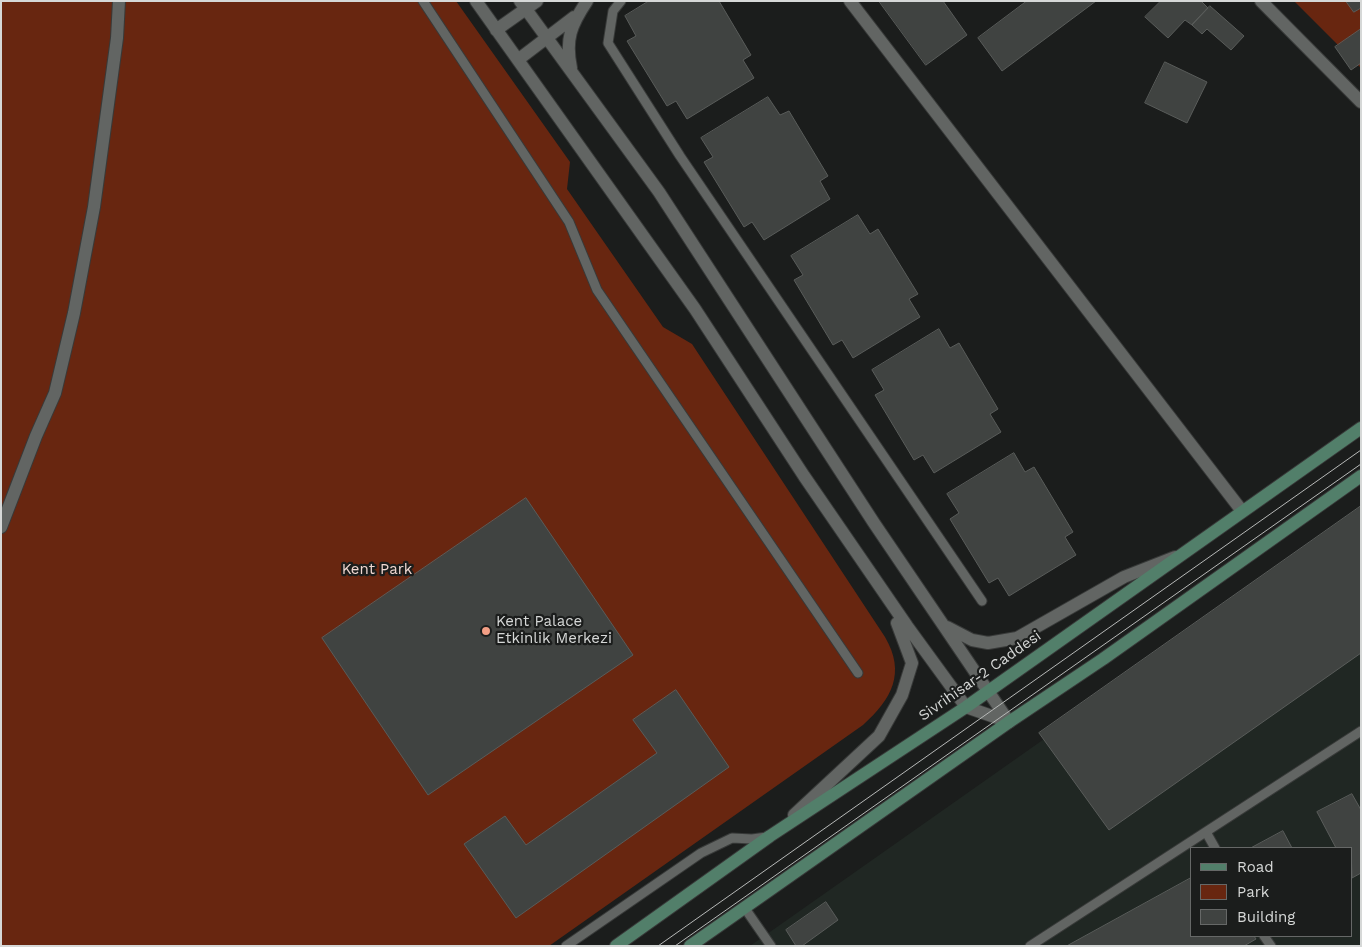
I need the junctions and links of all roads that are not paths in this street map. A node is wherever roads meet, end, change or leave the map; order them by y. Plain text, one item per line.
1 (119, 1) edge
2 (423, 1) edge
3 (476, 1) edge
4 (537, 1) edge
5 (587, 1) edge
6 (620, 1) edge
7 (850, 1) edge
8 (1261, 1) edge
9 (522, 5) edge
10 (578, 14) junction
11 (496, 30) junction
12 (548, 40) junction
13 (519, 59) junction
14 (572, 73) junction
15 (1361, 102) edge
16 (1361, 428) edge
17 (1361, 476) edge
18 (1242, 511) junction
19 (1, 528) edge
20 (1182, 554) junction
21 (876, 582) junction
22 (982, 601) dead end
23 (943, 625) junction
24 (858, 673) dead end
25 (988, 691) junction
26 (966, 707) junction
27 (1009, 722) junction
28 (1361, 731) edge
29 (1206, 832) junction
30 (770, 836) junction
31 (1214, 847) edge
32 (744, 908) junction
33 (566, 946) edge
34 (616, 946) edge
35 (690, 946) edge
36 (771, 946) edge
37 (1030, 946) edge

1 - 19 street
2 - 24 lane
3 - 11 street
4 - 9 street
5 - 10 street
6 - 22 lane
7 - 18 street
8 - 15 street
9 - 11 street
9 - 12 street
10 - 12 street
10 - 14 street
11 - 13 street
12 - 13 street
12 - 14 street
13 - 21 street
14 - 23 street
16 - 18 main road, Sivrihisar-2 Caddesi
17 - 27 main road
18 - 20 main road, Sivrihisar-2 Caddesi
20 - 23 street
20 - 25 main road, Sivrihisar-2 Caddesi
21 - 26 street
21 - 30 street
23 - 25 street
25 - 26 main road, Sivrihisar-2 Caddesi
25 - 27 street
26 - 27 street
26 - 30 main road, Sivrihisar-2 Caddesi
27 - 32 main road
28 - 29 lane
29 - 31 lane
29 - 37 lane
30 - 33 lane
30 - 34 main road, Sivrihisar-2 Caddesi
32 - 35 main road
32 - 36 lane

